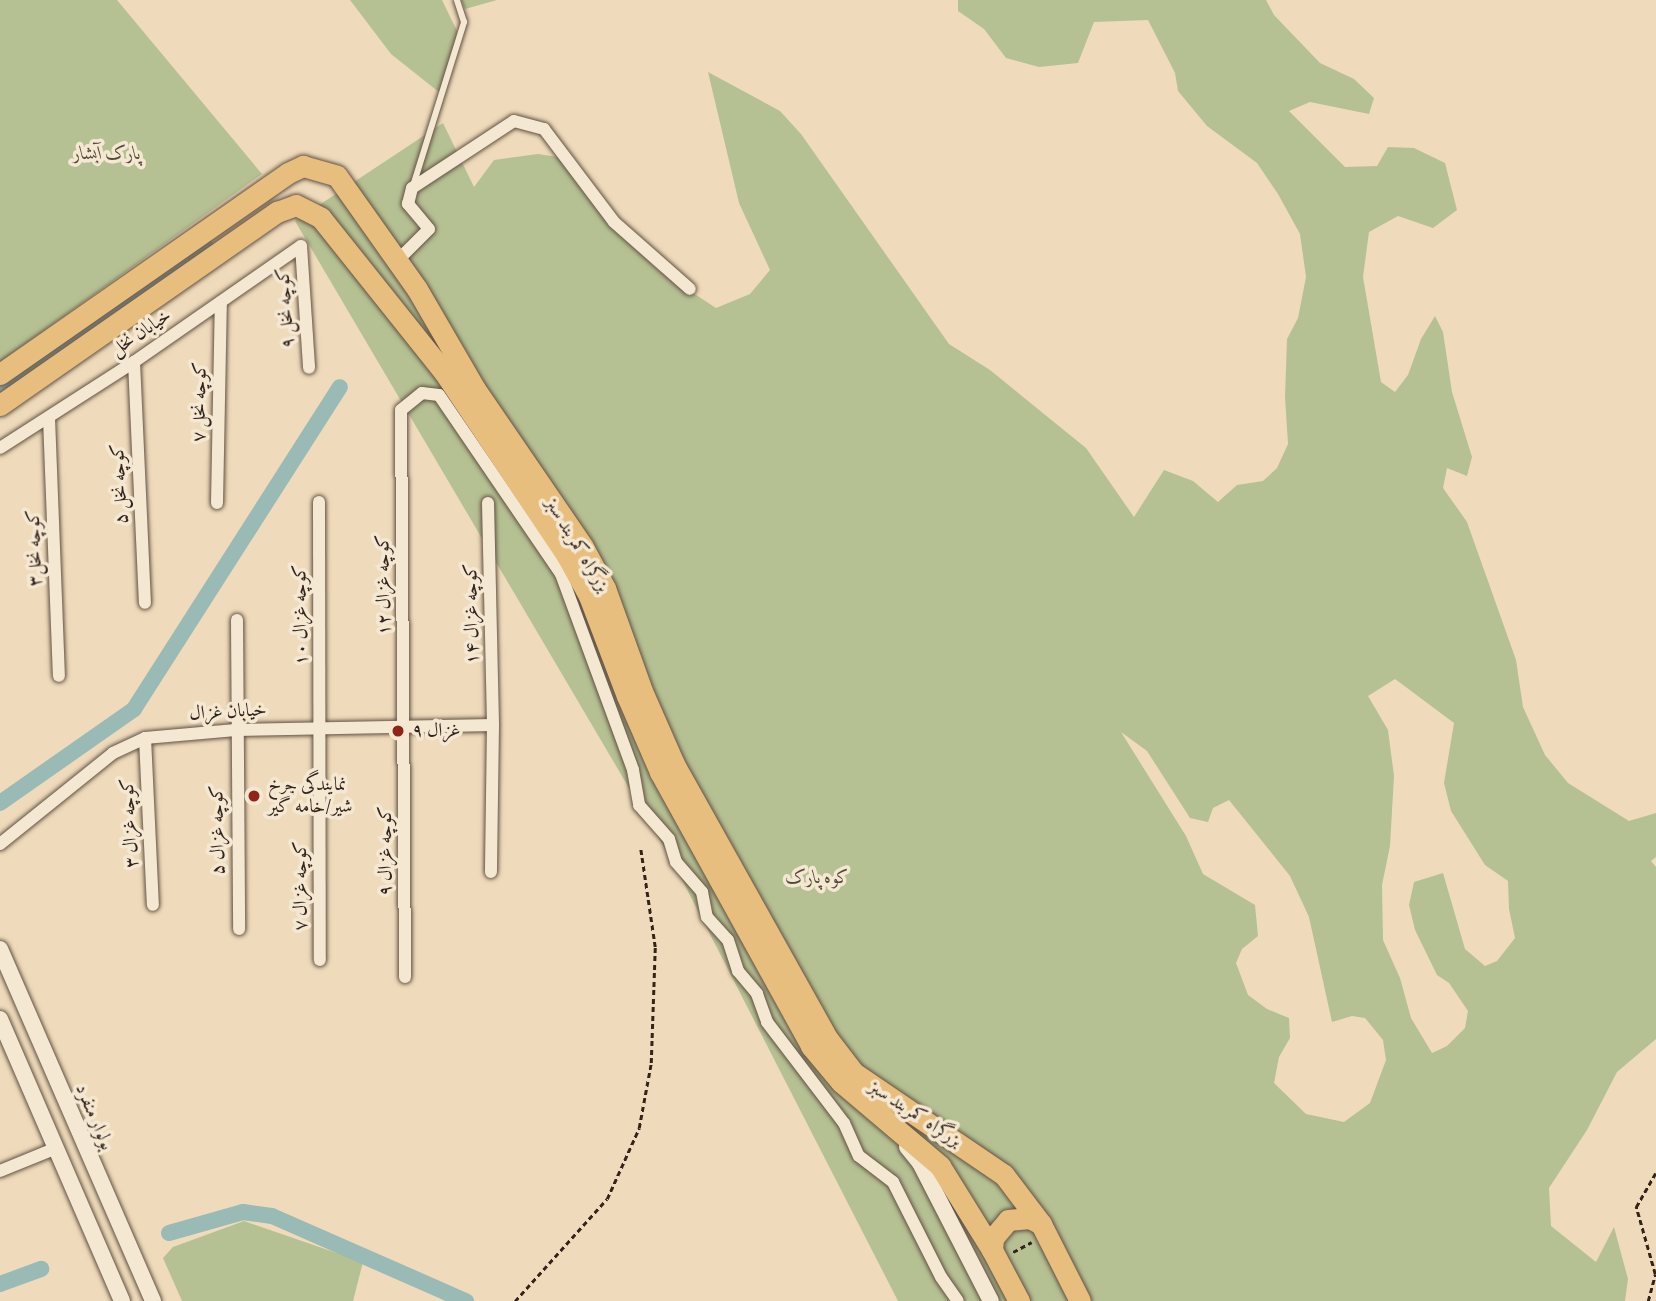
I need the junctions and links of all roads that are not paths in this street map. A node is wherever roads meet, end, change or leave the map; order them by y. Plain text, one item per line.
1 (457, 0) edge
2 (412, 188) junction
3 (301, 246) joint
4 (397, 261) junction
5 (417, 289) junction
6 (690, 289) dead end
7 (221, 302) junction
8 (388, 306) junction
9 (134, 362) junction
10 (309, 368) dead end
11 (0, 374) edge
12 (0, 405) edge
13 (49, 418) junction
14 (0, 448) edge
15 (319, 502) dead end
16 (217, 503) dead end
17 (488, 503) dead end
18 (145, 603) dead end
19 (237, 621) dead end
20 (59, 676) dead end
21 (493, 725) junction
22 (406, 726) junction
23 (322, 728) junction
24 (236, 730) junction
25 (145, 738) junction
26 (0, 844) edge
27 (491, 872) dead end
28 (153, 905) dead end
29 (239, 929) dead end
30 (0, 949) edge
31 (320, 960) dead end
32 (405, 976) dead end
33 (0, 1019) edge
34 (884, 1118) junction
35 (80, 1138) junction
36 (54, 1149) junction
37 (0, 1171) edge
38 (1041, 1224) junction
39 (992, 1250) junction
40 (122, 1301) edge
41 (153, 1301) edge
42 (958, 1301) edge
43 (991, 1301) edge
44 (1018, 1301) edge
45 (1080, 1301) edge

1 - 2 lane
2 - 4 street
2 - 6 street
3 - 7 street, خیابان نخل
3 - 10 street, کوچه نخل ۹
4 - 5 highway, بزرگراه کمربند سبز
4 - 11 highway, بزرگراه کمربند سبز
5 - 8 highway
5 - 38 highway, بزرگراه کمربند سبز
7 - 9 street, خیابان نخل
7 - 16 street, کوچه نخل ۷
8 - 12 highway, بزرگراه کمربند سبز
8 - 34 highway, بزرگراه کمربند سبز
9 - 13 street, خیابان نخل
9 - 18 street, کوچه نخل ۵
13 - 14 street, خیابان نخل
13 - 20 street, کوچه نخل۳
15 - 23 street, کوچه غزال ۱۰
17 - 21 street, کوچه غزال ۱۴
19 - 24 street, کوچه غزال ۵
21 - 22 street, خیابان غزال
21 - 27 street, کوچه غزال ۱۴
22 - 23 street, خیابان غزال
22 - 32 street, کوچه غزال ۹
22 - 42 street, کوچه غزال ۱۲
23 - 24 street, خیابان غزال
23 - 31 street, کوچه غزال ۷
24 - 25 street, خیابان غزال
24 - 29 street, کوچه غزال ۵
25 - 26 street, خیابان غزال
25 - 28 street, کوچه غزال ۳
30 - 35 street, بولوار منفرد
33 - 36 street
34 - 39 highway, بزرگراه کمربند سبز
34 - 43 street
35 - 36 street
35 - 41 street, بولوار منفرد
36 - 37 street
36 - 40 street
38 - 39 highway
38 - 45 highway, بزرگراه کمربند سبز
39 - 44 highway, بزرگراه کمربند سبز

